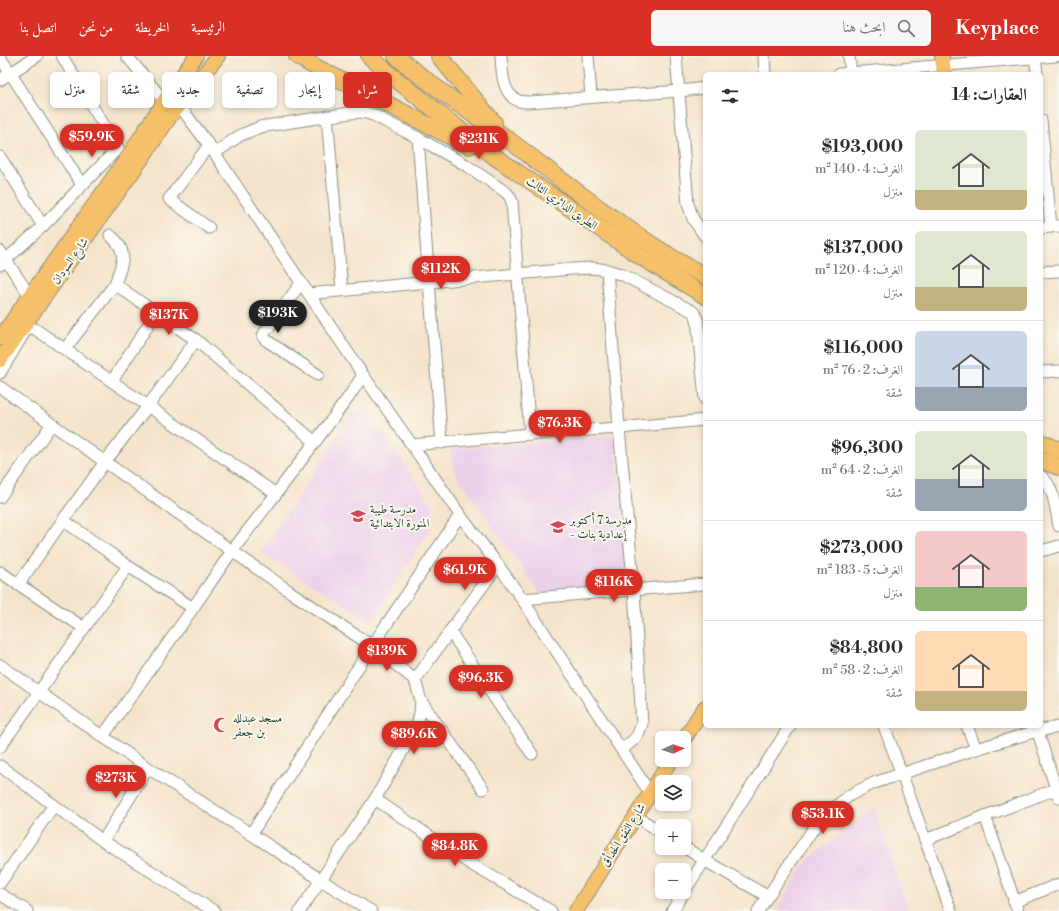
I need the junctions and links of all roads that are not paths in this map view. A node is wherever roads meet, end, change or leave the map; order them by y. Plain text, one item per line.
1 (37, 56) edge
2 (62, 56) edge
3 (128, 56) edge
4 (196, 56) edge
5 (218, 56) edge
6 (288, 56) edge
7 (369, 56) edge
8 (396, 56) edge
9 (439, 56) edge
10 (501, 56) edge
11 (588, 56) edge
12 (676, 56) edge
13 (764, 56) edge
14 (849, 56) edge
15 (1056, 56) edge
16 (0, 57) edge
17 (1035, 57) edge
18 (304, 60) edge
19 (943, 65) edge
20 (185, 72) edge
21 (205, 72) edge
22 (765, 72) edge
23 (847, 72) edge
24 (868, 72) edge
25 (1037, 72) edge
26 (11, 73) junction
27 (0, 80) edge
28 (703, 88) edge
29 (680, 90) junction
30 (591, 97) junction
31 (162, 98) edge
32 (162, 105) edge
33 (177, 108) edge
34 (181, 108) edge
35 (328, 116) junction
36 (418, 138) junction
37 (510, 141) junction
38 (1043, 144) edge
39 (212, 149) junction
40 (495, 156) junction
41 (0, 157) edge
42 (134, 159) junction
43 (82, 185) junction
44 (88, 223) junction
45 (43, 226) junction
46 (1050, 227) edge
47 (209, 228) dead end
48 (703, 233) edge
49 (110, 235) dead end
50 (2, 259) edge
51 (607, 270) junction
52 (1059, 271) edge
53 (1043, 272) edge
54 (518, 274) junction
55 (703, 275) edge
56 (429, 282) junction
57 (301, 283) junction
58 (115, 284) junction
59 (342, 290) junction
60 (309, 294) junction
61 (703, 295) edge
62 (30, 296) junction
63 (156, 313) junction
64 (0, 338) edge
65 (196, 340) junction
66 (65, 349) junction
67 (0, 360) edge
68 (1059, 371) edge
69 (1043, 372) edge
70 (0, 373) edge
71 (318, 375) dead end
72 (362, 375) junction
73 (703, 379) edge
74 (112, 381) junction
75 (0, 386) edge
76 (148, 406) junction
77 (703, 420) edge
78 (52, 424) junction
79 (619, 428) junction
80 (530, 434) junction
81 (315, 442) junction
82 (442, 443) junction
83 (1043, 443) edge
84 (412, 445) junction
85 (1059, 450) edge
86 (1043, 461) edge
87 (105, 462) junction
88 (1059, 467) edge
89 (1043, 478) edge
90 (276, 494) junction
91 (0, 497) edge
92 (460, 515) junction
93 (63, 520) junction
94 (1059, 526) edge
95 (1059, 546) edge
96 (1043, 550) edge
97 (232, 551) junction
98 (498, 565) junction
99 (128, 566) junction
100 (0, 572) edge
101 (703, 584) edge
102 (18, 585) junction
103 (634, 590) junction
104 (522, 599) junction
105 (193, 608) junction
106 (84, 628) junction
107 (450, 631) junction
108 (372, 646) junction
109 (0, 665) edge
110 (416, 680) junction
111 (39, 692) junction
112 (420, 700) junction
113 (703, 710) edge
114 (1059, 727) edge
115 (789, 728) edge
116 (885, 728) edge
117 (968, 728) edge
118 (1036, 729) edge
119 (689, 731) edge
120 (103, 736) junction
121 (0, 747) edge
122 (622, 749) junction
123 (976, 749) junction
124 (532, 754) dead end
125 (0, 766) edge
126 (667, 767) edge
127 (148, 768) junction
128 (902, 773) junction
129 (483, 789) dead end
130 (650, 793) junction
131 (1058, 793) edge
132 (375, 799) junction
133 (54, 805) junction
134 (636, 816) junction
135 (985, 816) junction
136 (655, 828) edge
137 (251, 834) junction
138 (925, 840) junction
139 (103, 841) junction
140 (691, 852) edge
141 (704, 860) junction
142 (321, 880) junction
143 (0, 883) edge
144 (1059, 884) edge
145 (0, 894) edge
146 (767, 896) junction
147 (1016, 906) edge
148 (201, 908) edge
149 (27, 911) edge
150 (214, 911) edge
151 (300, 911) edge
152 (371, 911) edge
153 (551, 911) edge
154 (576, 911) edge
155 (672, 911) edge
156 (758, 911) edge
157 (951, 911) edge

1 - 26 street
2 - 43 street
3 - 31 street
4 - 20 main road
5 - 21 main road
6 - 18 highway
7 - 40 highway, الطريق الدائري الثالث
8 - 37 highway, الطريق الدائري الثالث
9 - 37 highway
10 - 30 street
11 - 30 street
12 - 29 street
13 - 22 street
14 - 23 street
15 - 17 street
16 - 26 street
17 - 19 street
17 - 25 street
18 - 40 highway
19 - 24 street
26 - 27 street
26 - 43 street
28 - 29 street
29 - 30 street
29 - 48 street
32 - 42 main road
33 - 42 main road
34 - 39 street
35 - 36 street
35 - 39 street
35 - 59 street
36 - 54 street
36 - 56 street
37 - 55 highway, الطريق الدائري الثالث
38 - 46 street
39 - 47 street
39 - 57 street
40 - 61 highway, الطريق الدائري الثالث
41 - 45 street
42 - 44 main road, شارع السودان
43 - 45 street
44 - 62 main road, شارع السودان
44 - 67 main road, شارع السودان
45 - 50 street
49 - 58 street
50 - 62 street
51 - 54 street
51 - 73 street
51 - 79 street
52 - 53 street
54 - 56 street
54 - 80 street
56 - 59 street
56 - 82 street
57 - 60 street
57 - 71 street
58 - 63 street
58 - 66 street
59 - 60 street
60 - 72 street
62 - 64 main road, شارع السودان
63 - 65 street
63 - 74 street
65 - 76 street
65 - 81 street
66 - 70 street
66 - 74 street
68 - 69 street
72 - 81 street
72 - 84 street
74 - 76 street
75 - 78 street
76 - 87 street
76 - 90 street
77 - 79 street
78 - 87 street
78 - 91 street
79 - 80 street
79 - 103 street
80 - 82 street
81 - 90 street
82 - 84 street
83 - 85 highway
84 - 92 street
86 - 88 highway
87 - 93 street
87 - 97 street
89 - 94 street
90 - 97 street
92 - 98 street
92 - 108 street
93 - 99 street
93 - 102 street
95 - 96 street
97 - 105 street
97 - 108 street
98 - 104 street
98 - 107 street
99 - 105 street
99 - 106 street
100 - 102 street
101 - 103 street
102 - 106 street
103 - 104 street
103 - 122 street
104 - 122 street
105 - 120 street
106 - 111 street
107 - 110 street
107 - 124 street
108 - 110 street
108 - 137 street
109 - 111 street
110 - 112 street
111 - 120 street
111 - 121 street
112 - 129 street
112 - 132 street
113 - 119 main road
114 - 118 street
115 - 141 street
116 - 128 street
117 - 123 street
118 - 123 street
118 - 131 street
120 - 127 street
122 - 130 street
123 - 128 street
125 - 133 street
126 - 130 main road, شارع النفق الحدأق
127 - 137 street
127 - 139 street
128 - 138 street
128 - 146 street
130 - 134 main road, شارع النفق الحدأق
131 - 135 street
132 - 142 street
132 - 153 street
133 - 139 street
133 - 143 street
134 - 136 street
134 - 154 main road, شارع النفق الحدأق
135 - 138 street
135 - 147 street
137 - 142 street
138 - 157 street
139 - 148 street
140 - 141 street
141 - 146 street
141 - 155 street
142 - 151 street
142 - 152 street
144 - 147 street
145 - 149 street
146 - 156 street
148 - 150 street

